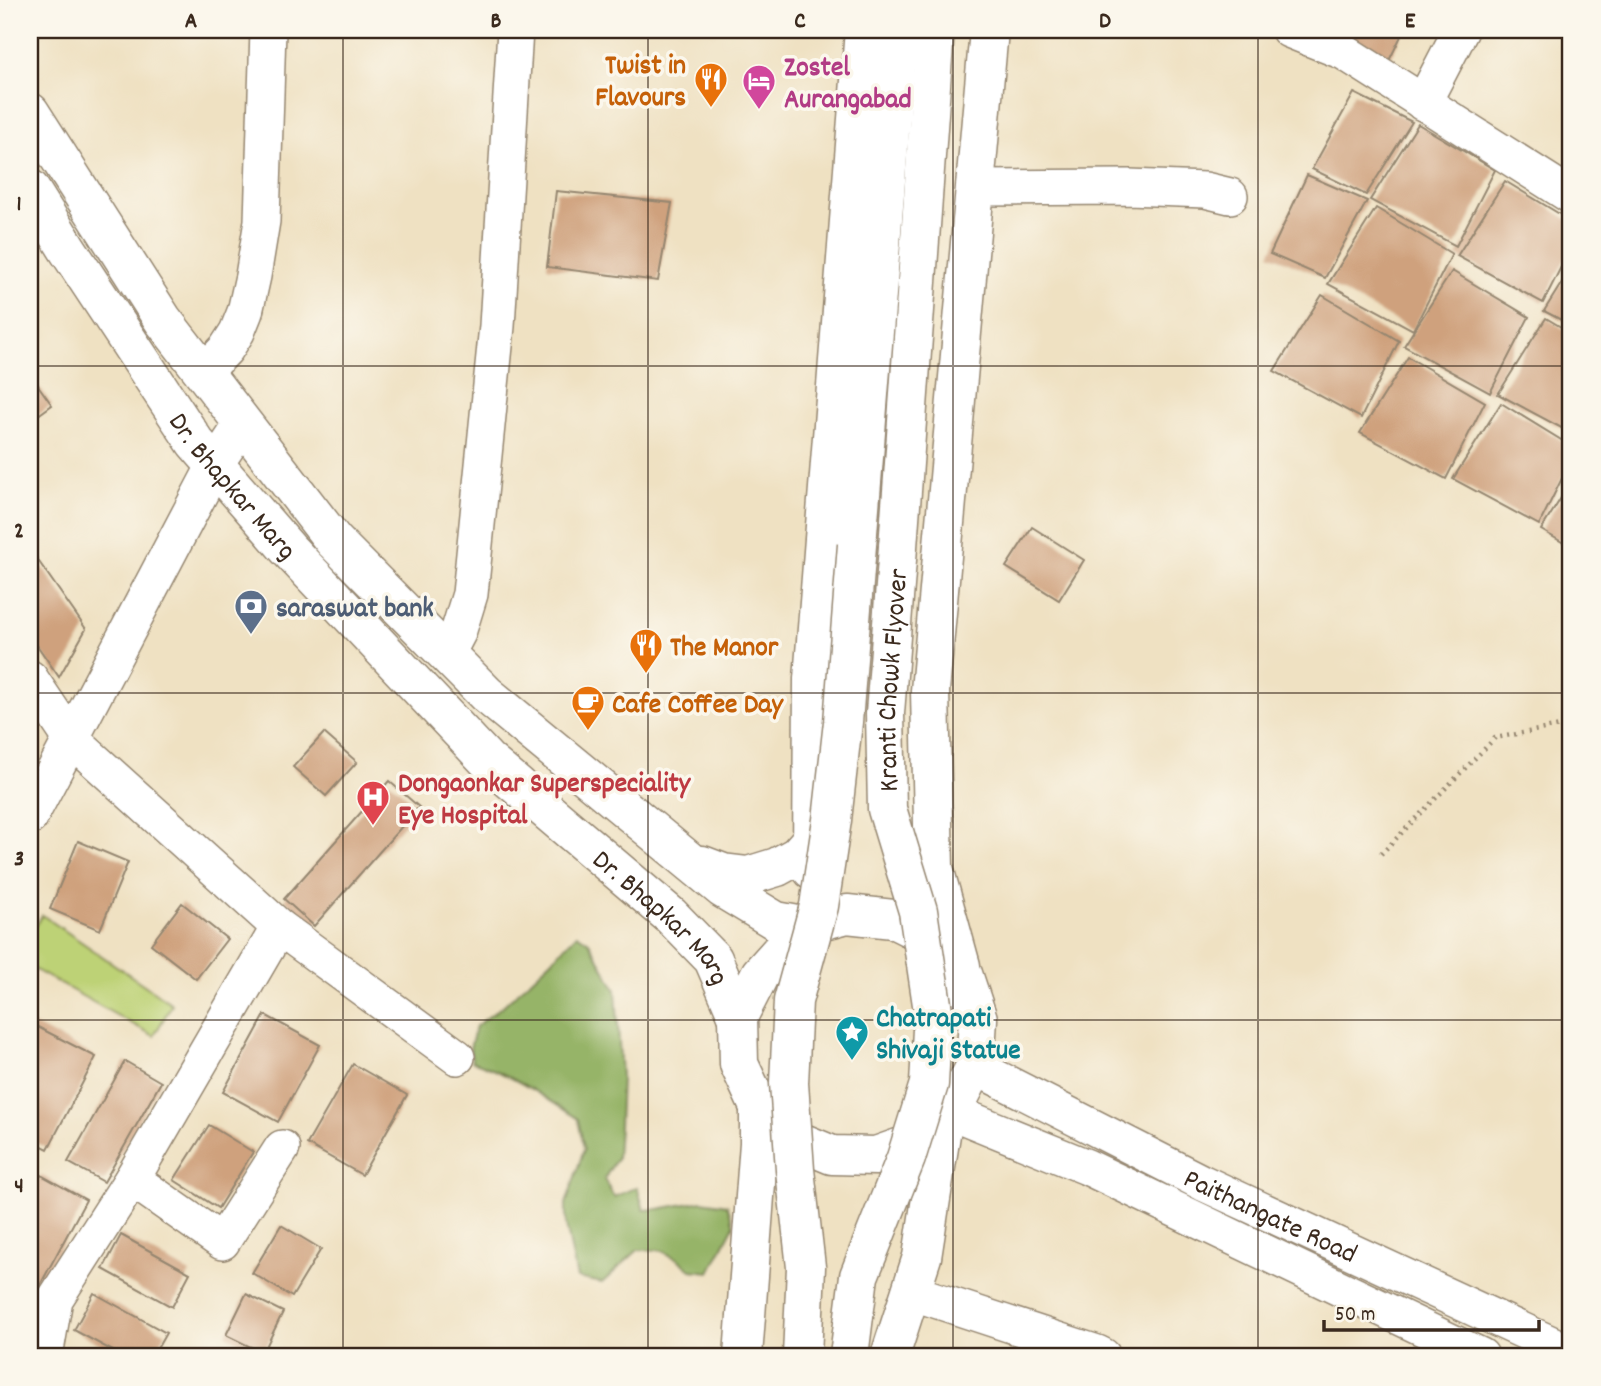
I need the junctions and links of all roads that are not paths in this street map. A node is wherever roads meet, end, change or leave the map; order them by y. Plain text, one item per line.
1 (268, 30) edge
2 (515, 30) edge
3 (864, 30) edge
4 (898, 30) edge
5 (935, 30) edge
6 (989, 30) edge
7 (1289, 30) edge
8 (1461, 30) edge
9 (1423, 103) junction
10 (30, 113) edge
11 (975, 188) junction
12 (30, 189) edge
13 (1230, 196) dead end
14 (1571, 196) edge
15 (204, 372) junction
16 (243, 424) junction
17 (215, 465) junction
18 (447, 654) junction
19 (30, 678) edge
20 (71, 739) junction
21 (30, 817) edge
22 (812, 839) junction
23 (687, 859) junction
24 (807, 925) junction
25 (279, 927) junction
26 (963, 974) junction
27 (738, 1017) junction
28 (457, 1057) dead end
29 (975, 1067) junction
30 (759, 1107) junction
31 (947, 1116) junction
32 (282, 1148) dead end
33 (132, 1179) junction
34 (911, 1292) junction
35 (1571, 1353) edge
36 (45, 1356) edge
37 (743, 1356) edge
38 (802, 1356) edge
39 (849, 1356) edge
40 (890, 1356) edge
41 (1102, 1356) edge
42 (1481, 1356) edge

1 - 15 street
2 - 18 street
3 - 22 main road
4 - 38 main road, Kranti Chowk Flyover, bridge
5 - 39 main road, Kranti Chowk Flyover, bridge
6 - 11 main road
7 - 9 street
8 - 9 street
9 - 14 street
10 - 15 main road
11 - 13 street
11 - 26 main road
12 - 17 main road, Dr. Bhapkar Marg
15 - 16 main road
16 - 17 street
16 - 18 main road
17 - 20 street
17 - 27 main road, Dr. Bhapkar Marg
18 - 23 main road
19 - 20 street
20 - 21 street
20 - 25 street
22 - 23 main road
22 - 24 main road
23 - 24 main road
24 - 26 main road
24 - 27 main road
25 - 28 street
25 - 33 street
26 - 29 main road
27 - 30 main road
29 - 31 main road
29 - 35 street, Paithangate Road
30 - 31 main road
30 - 37 main road
31 - 34 main road
31 - 42 street, Paithangate Road
32 - 33 street
33 - 36 street
34 - 40 main road
34 - 41 street

